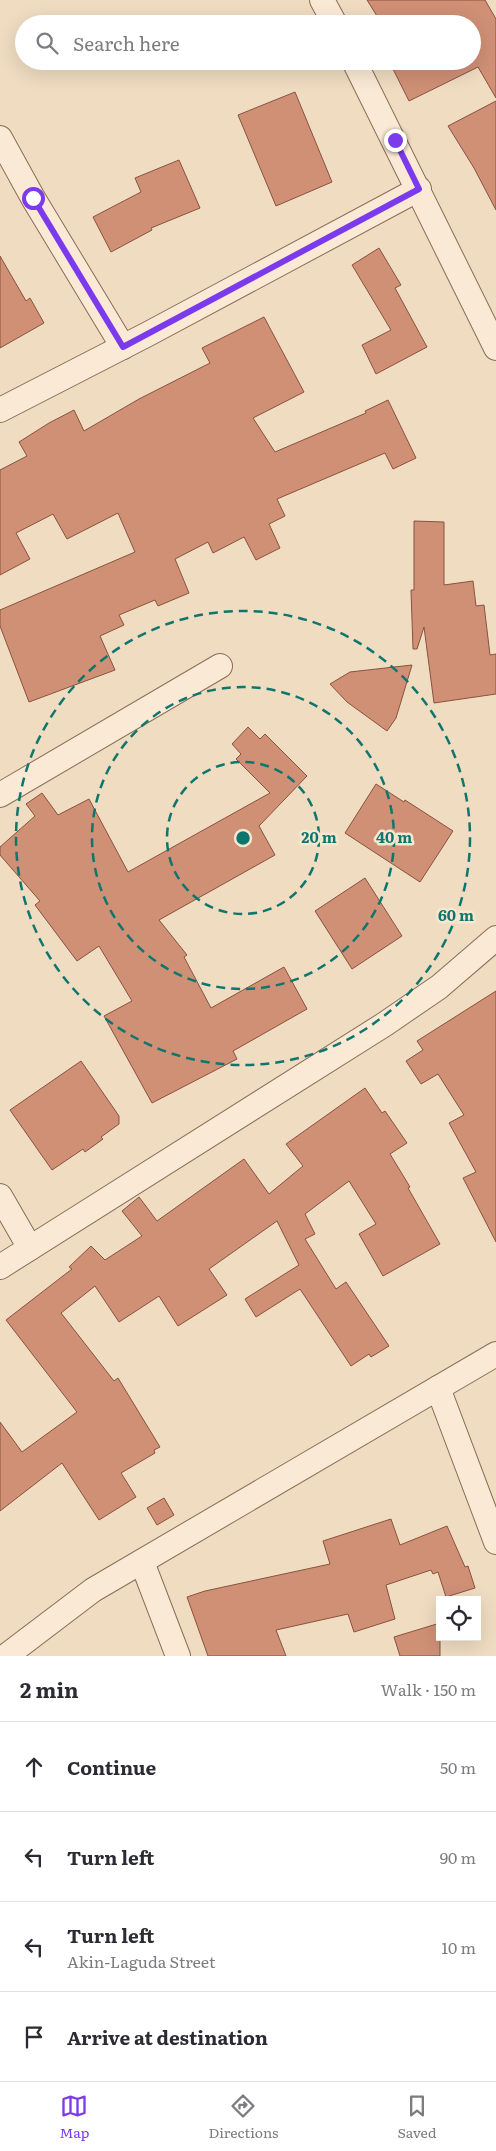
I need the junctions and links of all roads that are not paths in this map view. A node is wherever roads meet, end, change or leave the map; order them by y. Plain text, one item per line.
1 (322, 0) edge
2 (330, 15) edge
3 (359, 70) edge
4 (0, 138) edge
5 (419, 189) junction
6 (123, 347) junction
7 (496, 348) edge
8 (0, 410) edge
9 (220, 666) dead end
10 (0, 795) edge
11 (496, 938) edge
12 (0, 1196) edge
13 (30, 1248) junction
14 (0, 1267) edge
15 (496, 1354) edge
16 (438, 1388) junction
17 (496, 1542) edge
18 (142, 1562) junction
19 (6, 1656) edge
20 (178, 1656) edge

1 - 2 street
3 - 5 street
4 - 6 street
5 - 6 street
5 - 7 street
6 - 8 street
9 - 10 street
11 - 13 street
12 - 13 street
13 - 14 street
15 - 16 street
16 - 17 street
16 - 18 street
18 - 19 street
18 - 20 street

